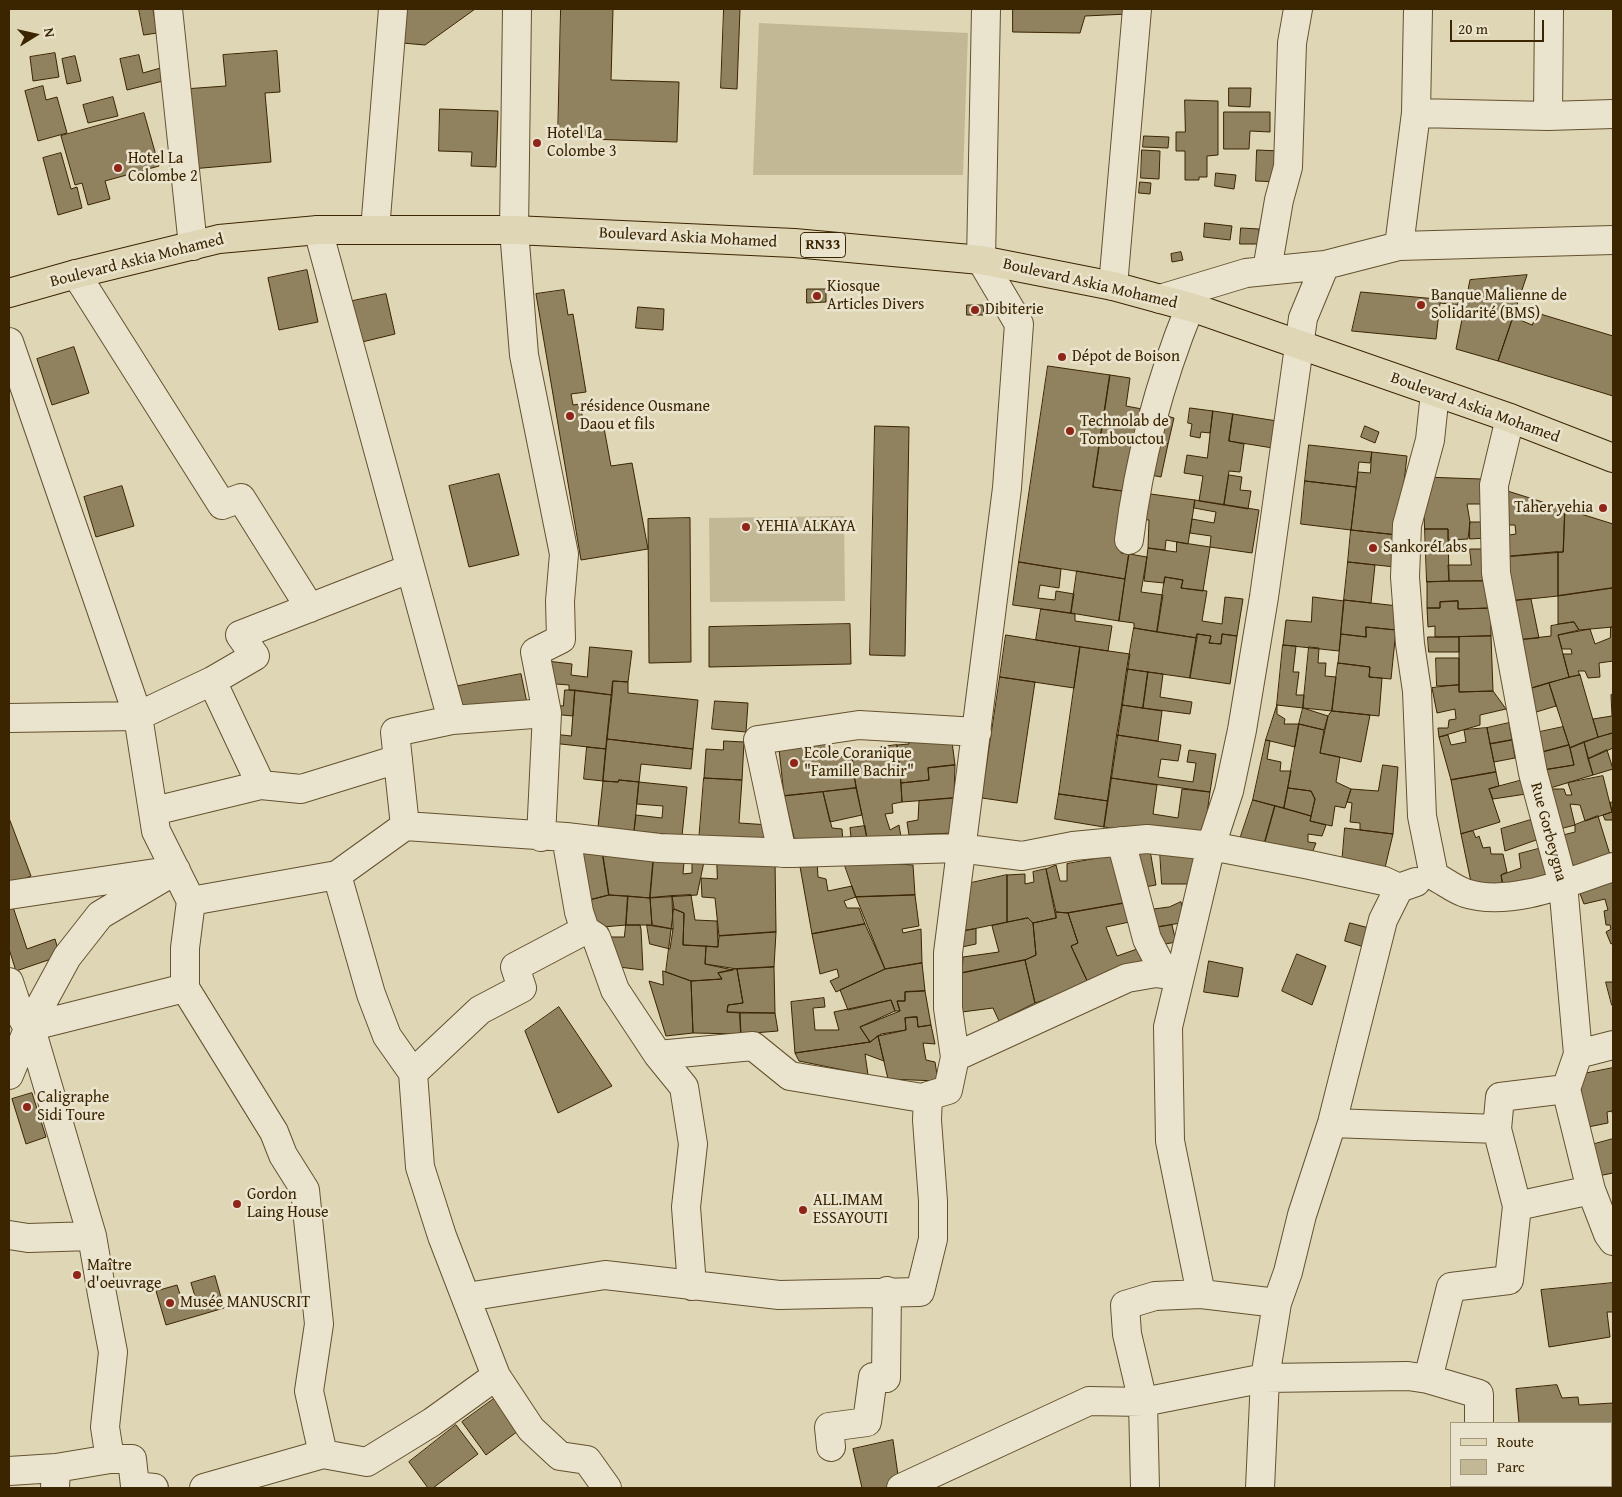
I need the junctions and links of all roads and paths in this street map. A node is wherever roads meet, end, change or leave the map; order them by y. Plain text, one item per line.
1 (168, 9) edge
2 (393, 9) edge
3 (517, 9) edge
4 (986, 9) edge
5 (1137, 9) edge
6 (1298, 9) edge
7 (1418, 9) edge
8 (1549, 9) edge
9 (1416, 113) junction
10 (1613, 114) edge
11 (1548, 116) junction
12 (318, 230) junction
13 (375, 230) junction
14 (514, 230) junction
15 (1613, 240) edge
16 (193, 246) junction
17 (1399, 246) junction
18 (981, 260) junction
19 (1325, 265) junction
20 (1267, 270) junction
21 (76, 274) junction
22 (1113, 286) junction
23 (9, 293) edge
24 (1160, 299) junction
25 (1190, 307) junction
26 (9, 342) edge
27 (1300, 346) junction
28 (1435, 393) junction
29 (1510, 418) junction
30 (1613, 458) edge
31 (1129, 540) dead end
32 (409, 569) junction
33 (310, 608) junction
34 (212, 681) junction
35 (547, 713) junction
36 (138, 716) junction
37 (9, 718) edge
38 (452, 720) junction
39 (977, 732) junction
40 (398, 759) junction
41 (261, 785) junction
42 (154, 811) junction
43 (405, 826) junction
44 (554, 837) junction
45 (1121, 841) junction
46 (1211, 846) junction
47 (959, 848) junction
48 (782, 853) junction
49 (1613, 867) edge
50 (176, 870) junction
51 (337, 874) junction
52 (1434, 876) junction
53 (1563, 884) junction
54 (1399, 888) junction
55 (9, 895) edge
56 (191, 901) junction
57 (585, 930) junction
58 (1180, 976) junction
59 (9, 982) edge
60 (185, 988) junction
61 (29, 1027) junction
62 (1613, 1045) edge
63 (1578, 1054) junction
64 (658, 1055) junction
65 (955, 1057) junction
66 (413, 1072) junction
67 (9, 1075) edge
68 (1566, 1089) junction
69 (928, 1096) junction
70 (1332, 1123) junction
71 (1497, 1129) junction
72 (1591, 1190) junction
73 (1517, 1206) junction
74 (9, 1235) edge
75 (92, 1236) junction
76 (1613, 1241) edge
77 (692, 1286) junction
78 (887, 1291) junction
79 (1201, 1294) junction
80 (467, 1297) junction
81 (1277, 1303) junction
82 (496, 1376) junction
83 (1265, 1378) junction
84 (1428, 1379) junction
85 (1143, 1402) junction
86 (1479, 1422) edge
87 (831, 1447) dead end
88 (323, 1454) junction
89 (110, 1459) junction
90 (9, 1471) edge
91 (56, 1478) edge
92 (926, 1483) edge
93 (154, 1488) edge
94 (204, 1488) edge
95 (607, 1488) edge
96 (901, 1488) edge
97 (1145, 1488) edge
98 (1260, 1488) edge

1 - 16 street
2 - 13 street
3 - 14 street
4 - 18 street
5 - 22 street
6 - 20 street
7 - 9 street
8 - 11 street
9 - 11 street
9 - 17 street
10 - 11 street
12 - 13 main road, Boulevard Askia Mohamed / RN33
12 - 16 main road, Boulevard Askia Mohamed / RN33
12 - 32 street
13 - 14 main road, Boulevard Askia Mohamed / RN33
14 - 18 main road, Boulevard Askia Mohamed / RN33
14 - 35 street
15 - 17 street
16 - 21 main road, Boulevard Askia Mohamed / RN33
17 - 19 street
18 - 22 main road, Boulevard Askia Mohamed / RN33
18 - 39 street
19 - 20 street
19 - 27 street
20 - 24 street
21 - 23 main road, Boulevard Askia Mohamed / RN33
21 - 33 street
22 - 24 main road, Boulevard Askia Mohamed / RN33
24 - 25 main road, Boulevard Askia Mohamed / RN33
25 - 27 main road, Boulevard Askia Mohamed / RN33
25 - 31 street
26 - 36 street
27 - 28 main road, Boulevard Askia Mohamed / RN33
27 - 46 street
28 - 29 main road, Boulevard Askia Mohamed / RN33
28 - 52 street
29 - 30 main road, Boulevard Askia Mohamed / RN33
29 - 53 street, Rue Gorbeygna
32 - 33 street
32 - 38 street
33 - 34 street
34 - 36 street
34 - 41 street
35 - 38 street
35 - 44 street
36 - 37 street
36 - 42 street
38 - 40 street
39 - 47 street
39 - 48 street
40 - 41 street
40 - 43 street
41 - 42 street
42 - 50 street
43 - 44 street
43 - 51 street
44 - 48 street
44 - 57 street
45 - 46 street
45 - 47 street
45 - 58 street
46 - 54 street
46 - 58 street
47 - 48 street
47 - 65 street
49 - 53 street
50 - 55 street
50 - 56 street
50 - 61 street
51 - 56 street
51 - 66 street
52 - 53 street
52 - 54 street
53 - 63 street, Rue Gorbeygna
54 - 70 street
56 - 60 street
57 - 64 street
57 - 66 street
58 - 65 street
58 - 79 street
59 - 61 street
60 - 61 street
60 - 88 street
61 - 67 street
61 - 75 street
62 - 63 street
63 - 68 street, Rue Gorbeygna
64 - 69 street
64 - 77 street
65 - 69 street
66 - 80 street
68 - 71 street
68 - 72 street
69 - 78 street
70 - 71 street
70 - 81 street
71 - 73 street
72 - 73 street
72 - 76 street
73 - 84 street
74 - 75 street
75 - 89 street
77 - 78 street
77 - 80 street
78 - 87 street
79 - 81 street
79 - 85 street
80 - 82 street
81 - 83 street
82 - 88 street
82 - 95 street
83 - 84 street
83 - 85 street
83 - 98 street
84 - 86 street
85 - 92 street
85 - 97 street
88 - 94 street
89 - 91 street
89 - 93 street
90 - 91 street
92 - 96 street

